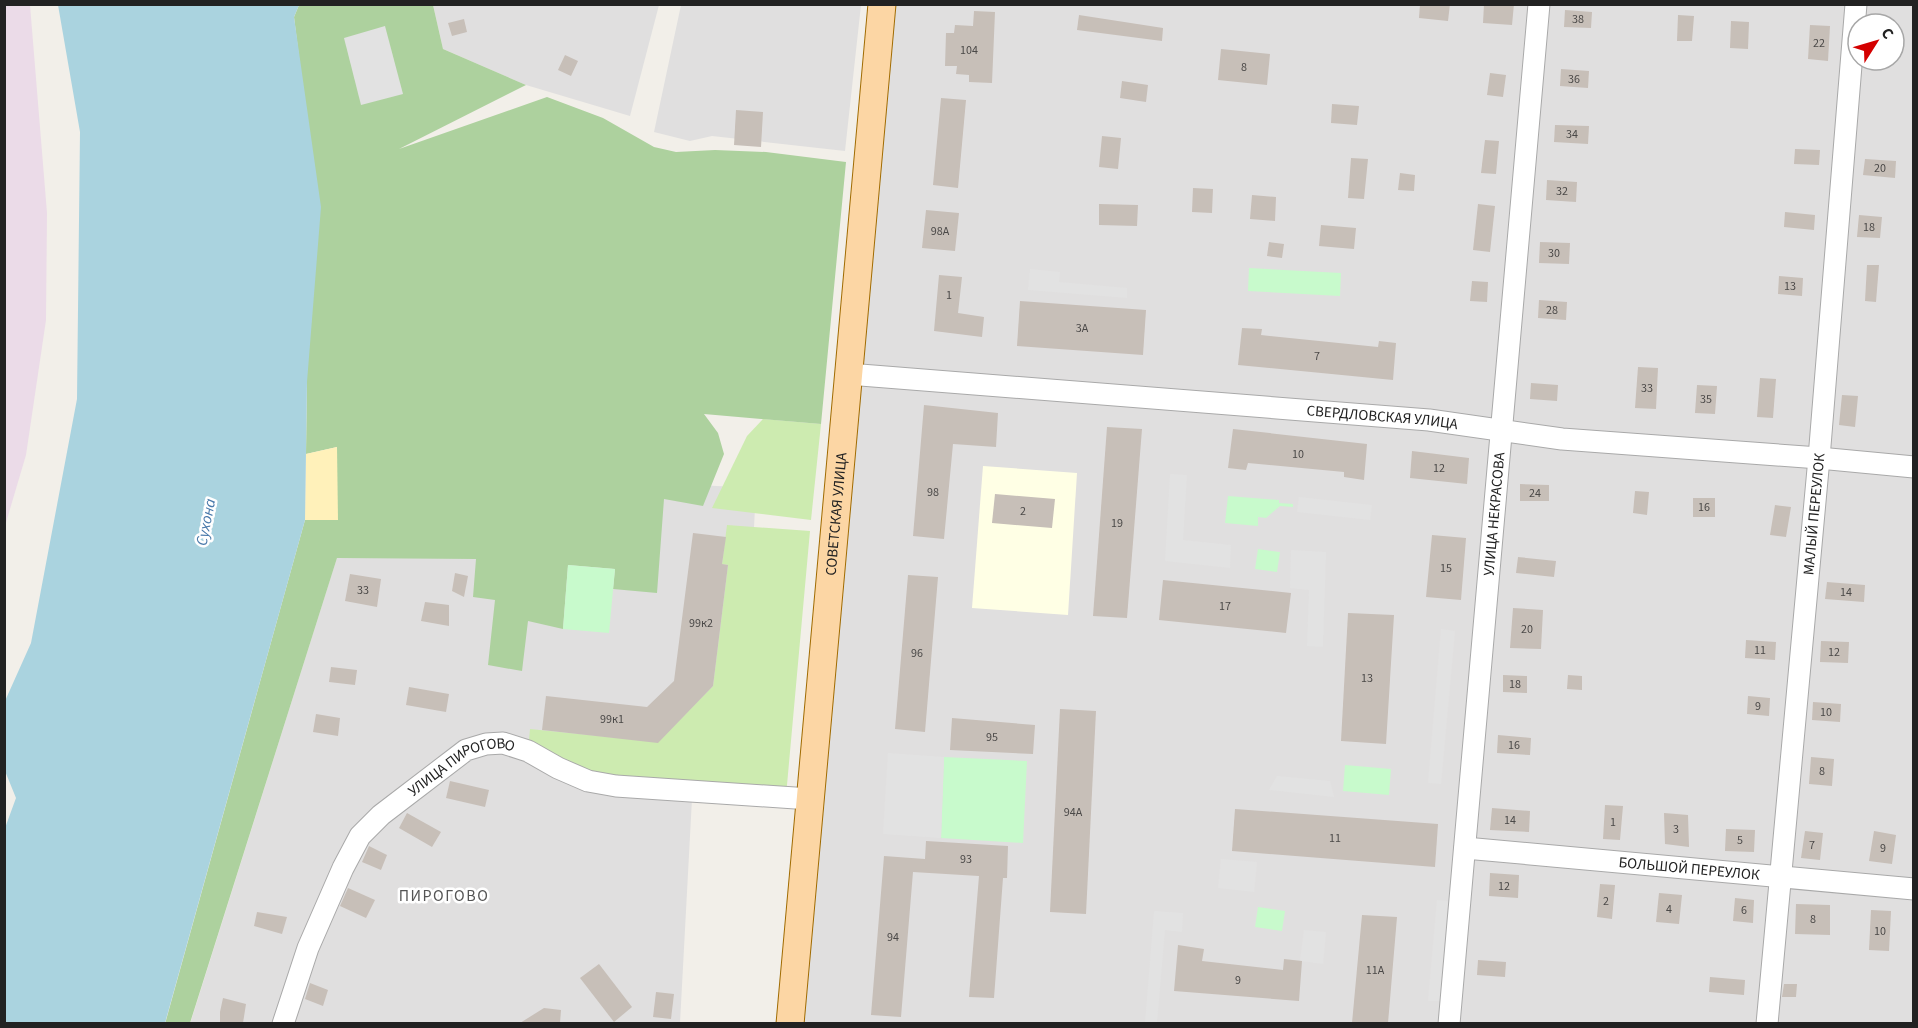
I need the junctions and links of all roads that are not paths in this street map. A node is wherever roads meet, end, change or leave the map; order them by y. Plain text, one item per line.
1 (882, 4) edge
2 (1539, 4) edge
3 (1856, 4) edge
4 (848, 374) junction
5 (1501, 429) junction
6 (1819, 458) junction
7 (1914, 468) edge
8 (810, 798) junction
9 (1465, 848) junction
10 (1781, 877) junction
11 (1914, 889) edge
12 (283, 1023) edge
13 (790, 1023) edge
14 (1449, 1023) edge
15 (1767, 1023) edge

1 - 4 main road, СОВЕТСКАЯ УЛИЦА
2 - 5 street, УЛИЦА НЕКРАСОВА
3 - 6 street, МАЛЫЙ ПЕРЕУЛОК
4 - 5 street, СВЕРДЛОВСКАЯ УЛИЦА
4 - 8 main road, СОВЕТСКАЯ УЛИЦА
5 - 6 street, СВЕРДЛОВСКАЯ УЛИЦА
5 - 9 street, УЛИЦА НЕКРАСОВА
6 - 7 street, СВЕРДЛОВСКАЯ УЛИЦА
6 - 10 street, МАЛЫЙ ПЕРЕУЛОК
8 - 12 street, УЛИЦА ПИРОГОВО
8 - 13 main road, СОВЕТСКАЯ УЛИЦА
9 - 10 street, БОЛЬШОЙ ПЕРЕУЛОК
9 - 14 street, УЛИЦА НЕКРАСОВА
10 - 11 street, БОЛЬШОЙ ПЕРЕУЛОК
10 - 15 street, МАЛЫЙ ПЕРЕУЛОК

